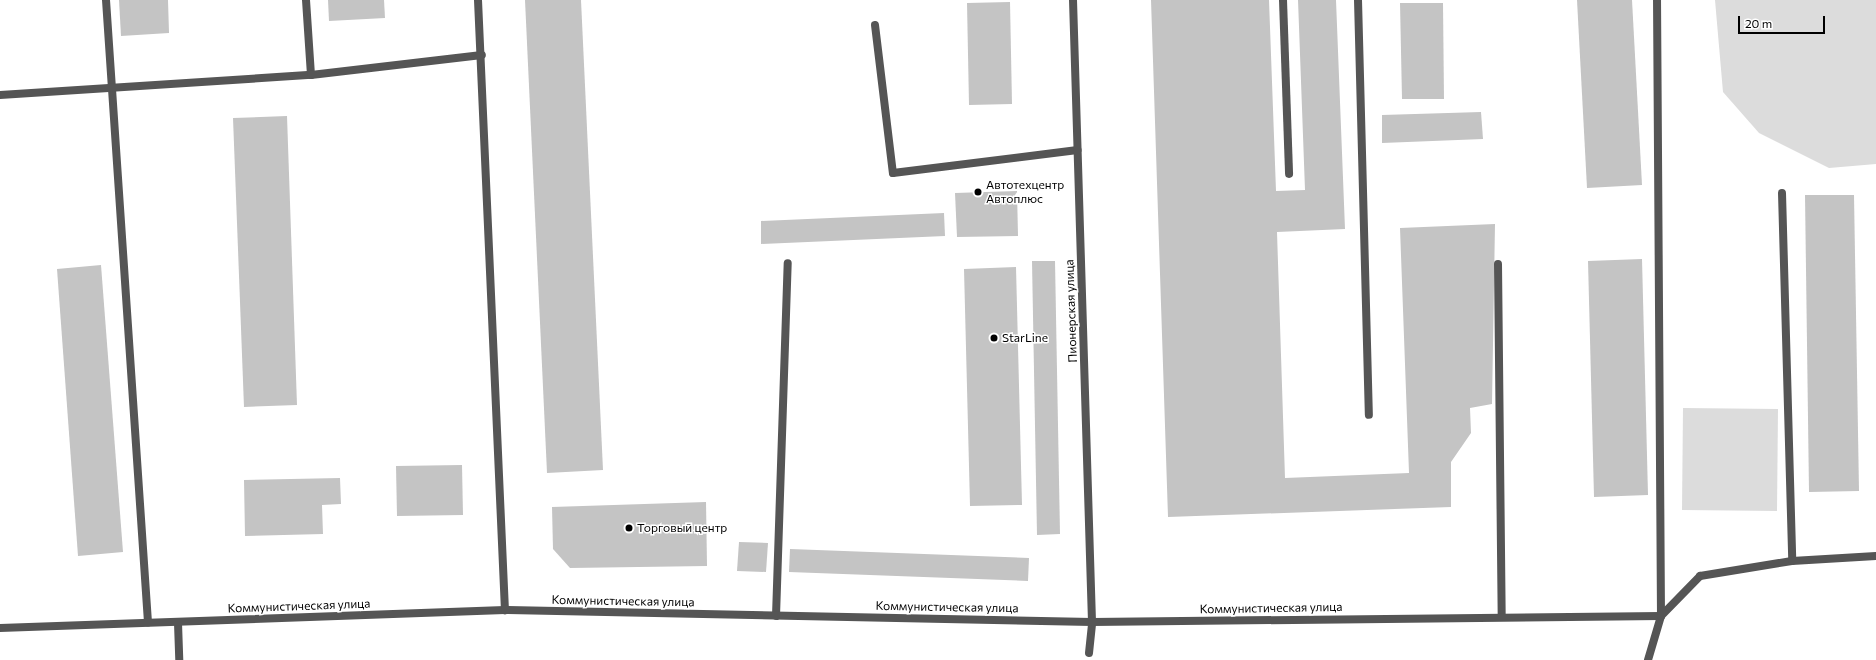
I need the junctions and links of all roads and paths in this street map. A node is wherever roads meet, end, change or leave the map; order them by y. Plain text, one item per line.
1 (106, 0) edge
2 (306, 0) edge
3 (478, 0) edge
4 (1073, 0) edge
5 (1283, 0) edge
6 (1358, 0) edge
7 (1657, 0) edge
8 (874, 25) dead end
9 (482, 55) junction
10 (311, 75) junction
11 (113, 88) junction
12 (0, 95) edge
13 (1078, 150) junction
14 (1289, 174) dead end
15 (1782, 192) dead end
16 (788, 263) dead end
17 (1498, 264) dead end
18 (1369, 415) dead end
19 (1876, 556) edge
20 (1792, 562) junction
21 (505, 610) junction
22 (776, 616) junction
23 (1661, 616) junction
24 (1502, 617) junction
25 (1092, 622) junction
26 (178, 623) junction
27 (148, 624) junction
28 (0, 628) edge
29 (1089, 653) dead end
30 (1651, 659) edge
31 (179, 660) edge

1 - 11 street
2 - 10 street
3 - 9 street
4 - 13 street, Пионерская улица
5 - 14 street
6 - 18 street
7 - 23 street
8 - 13 street
9 - 10 street
9 - 21 street
10 - 11 street
11 - 12 street
11 - 27 street
13 - 25 street, Пионерская улица
15 - 20 street
16 - 22 street
17 - 24 street
19 - 20 street
20 - 23 street
21 - 22 street, Коммунистическая улица
21 - 26 street, Коммунистическая улица
22 - 25 street, Коммунистическая улица
23 - 24 street, Коммунистическая улица
23 - 30 street
24 - 25 street, Коммунистическая улица
25 - 29 street, Пионерская улица
26 - 27 street, Коммунистическая улица
26 - 31 street
27 - 28 street, Коммунистическая улица

